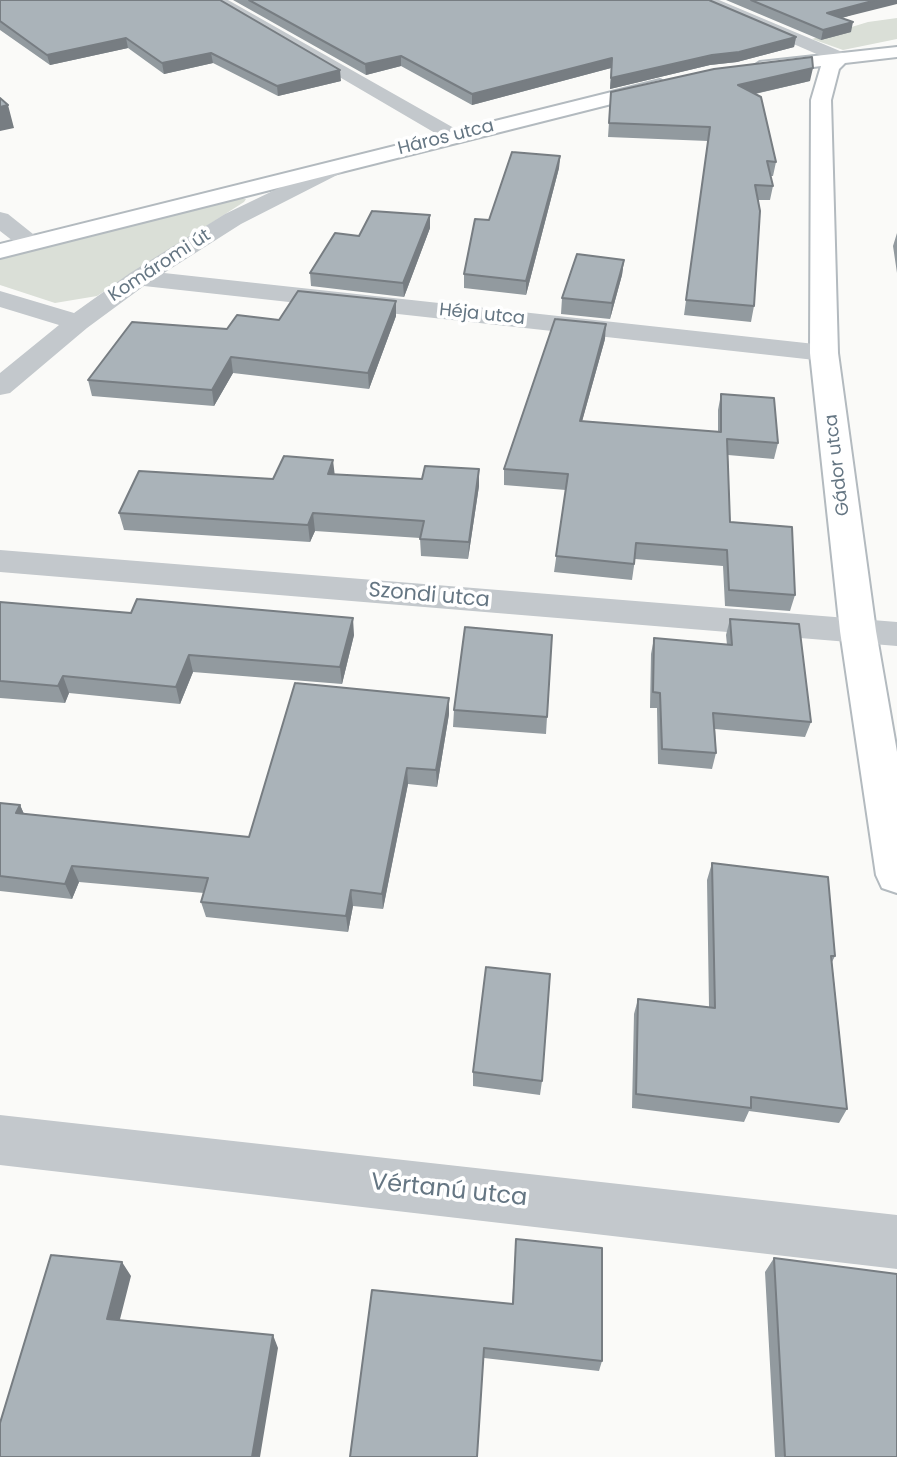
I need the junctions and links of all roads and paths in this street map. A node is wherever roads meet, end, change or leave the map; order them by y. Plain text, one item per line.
1 (216, 0) edge
2 (705, 0) edge
3 (897, 51) edge
4 (841, 58) junction
5 (737, 71) edge
6 (676, 82) edge
7 (454, 136) junction
8 (335, 167) junction
9 (0, 219) edge
10 (30, 243) junction
11 (0, 251) edge
12 (139, 278) junction
13 (0, 299) edge
14 (78, 322) junction
15 (824, 353) junction
16 (0, 387) edge
17 (0, 561) edge
18 (858, 631) junction
19 (897, 634) edge
20 (897, 875) edge
21 (0, 1140) edge
22 (897, 1242) edge

1 - 7 street
2 - 4 street
3 - 4 street
4 - 5 street
4 - 15 street, Gádor utca
6 - 7 street, Háros utca
7 - 8 street, Háros utca
8 - 10 street, Háros utca
8 - 12 street, Komáromi út
9 - 10 street
10 - 11 street, Háros utca
12 - 14 street, Komáromi út
12 - 15 street, Héja utca
13 - 14 street
14 - 16 street, Komáromi út
15 - 18 street, Gádor utca
17 - 18 street, Szondi utca
18 - 19 street, Szondi utca
18 - 20 street, Gádor utca
21 - 22 street, Vértanú utca

